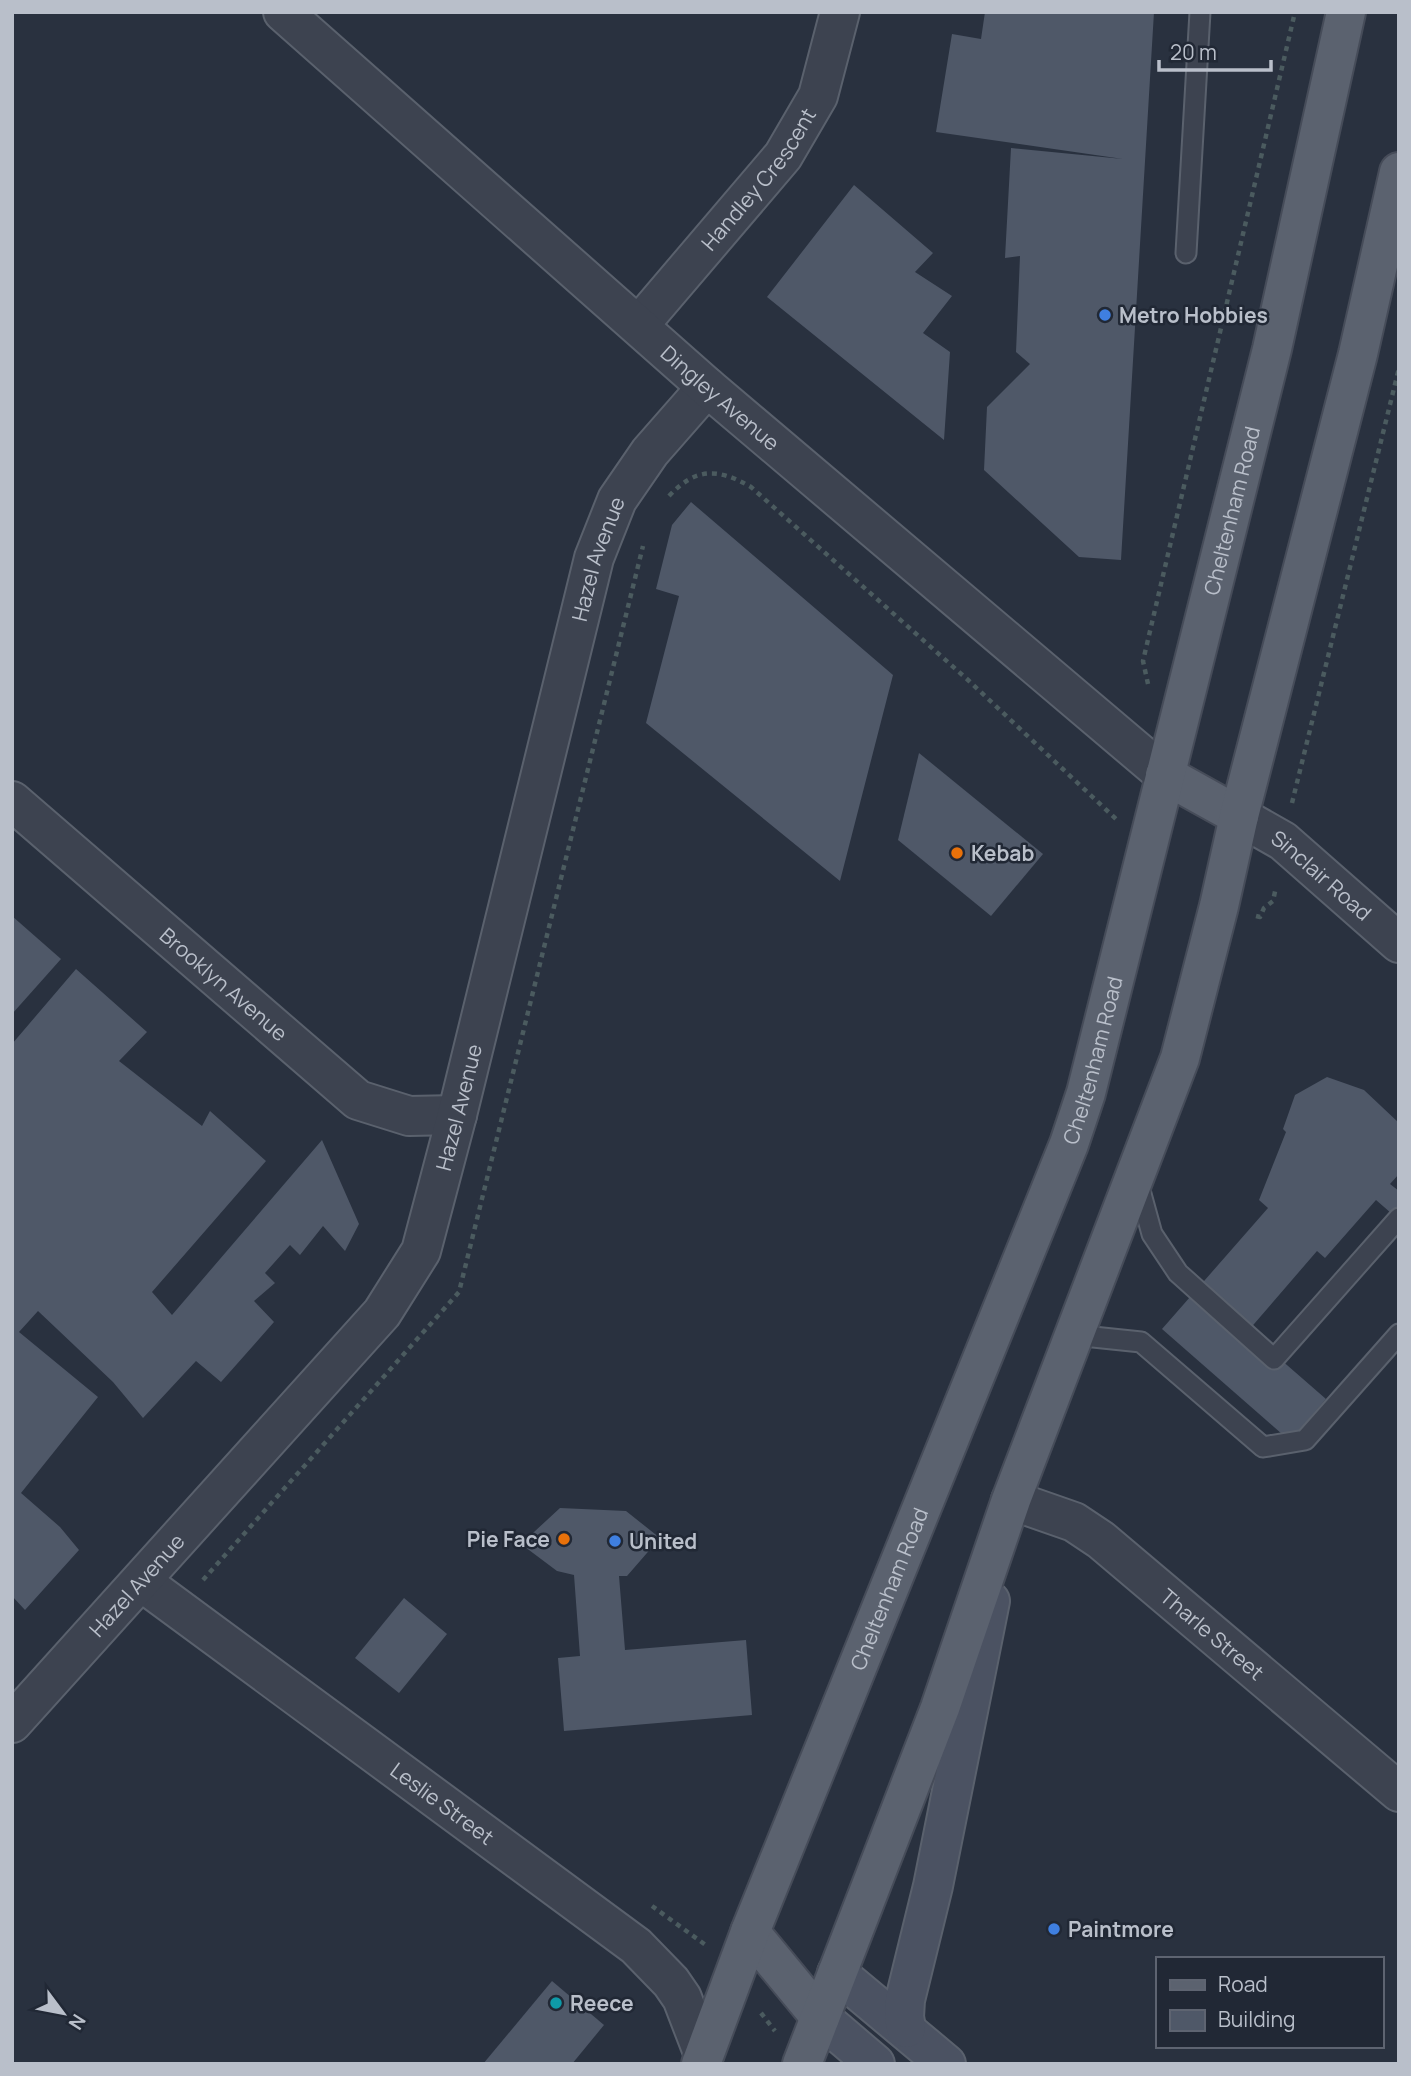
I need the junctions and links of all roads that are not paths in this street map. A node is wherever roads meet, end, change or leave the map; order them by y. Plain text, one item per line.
1 (283, 12) edge
2 (840, 12) edge
3 (1200, 12) edge
4 (1346, 12) edge
5 (1399, 172) edge
6 (1186, 253) dead end
7 (639, 325) junction
8 (707, 387) junction
9 (1165, 775) junction
10 (12, 801) edge
11 (1239, 816) junction
12 (1399, 943) edge
13 (457, 1115) junction
14 (1136, 1175) junction
15 (1399, 1218) edge
16 (1399, 1334) edge
17 (1074, 1335) junction
18 (1010, 1505) junction
19 (142, 1581) junction
20 (12, 1723) edge
21 (1399, 1792) edge
22 (750, 1932) junction
23 (837, 1973) junction
24 (820, 2017) junction
25 (906, 2028) junction
26 (703, 2059) edge
27 (802, 2064) edge
28 (875, 2064) edge
29 (946, 2064) edge

1 - 7 street, Dingley Avenue
2 - 7 street, Handley Crescent
3 - 6 lane
4 - 9 main road, Cheltenham Road
5 - 11 main road
7 - 8 street, Dingley Avenue
8 - 9 street, Dingley Avenue
8 - 13 street, Hazel Avenue
9 - 11 main road
9 - 22 main road, Cheltenham Road
10 - 13 street, Brooklyn Avenue
11 - 12 street, Sinclair Road
11 - 14 main road
13 - 19 street, Hazel Avenue
14 - 15 lane
14 - 17 main road
16 - 17 lane
17 - 18 main road
18 - 21 street, Tharle Street
18 - 23 main road
18 - 25 main road
19 - 20 street, Hazel Avenue
19 - 26 street, Leslie Street
22 - 23 main road
22 - 24 main road
22 - 26 main road, Cheltenham Road
23 - 24 main road
23 - 25 main road
24 - 27 main road
24 - 28 main road
25 - 29 main road

